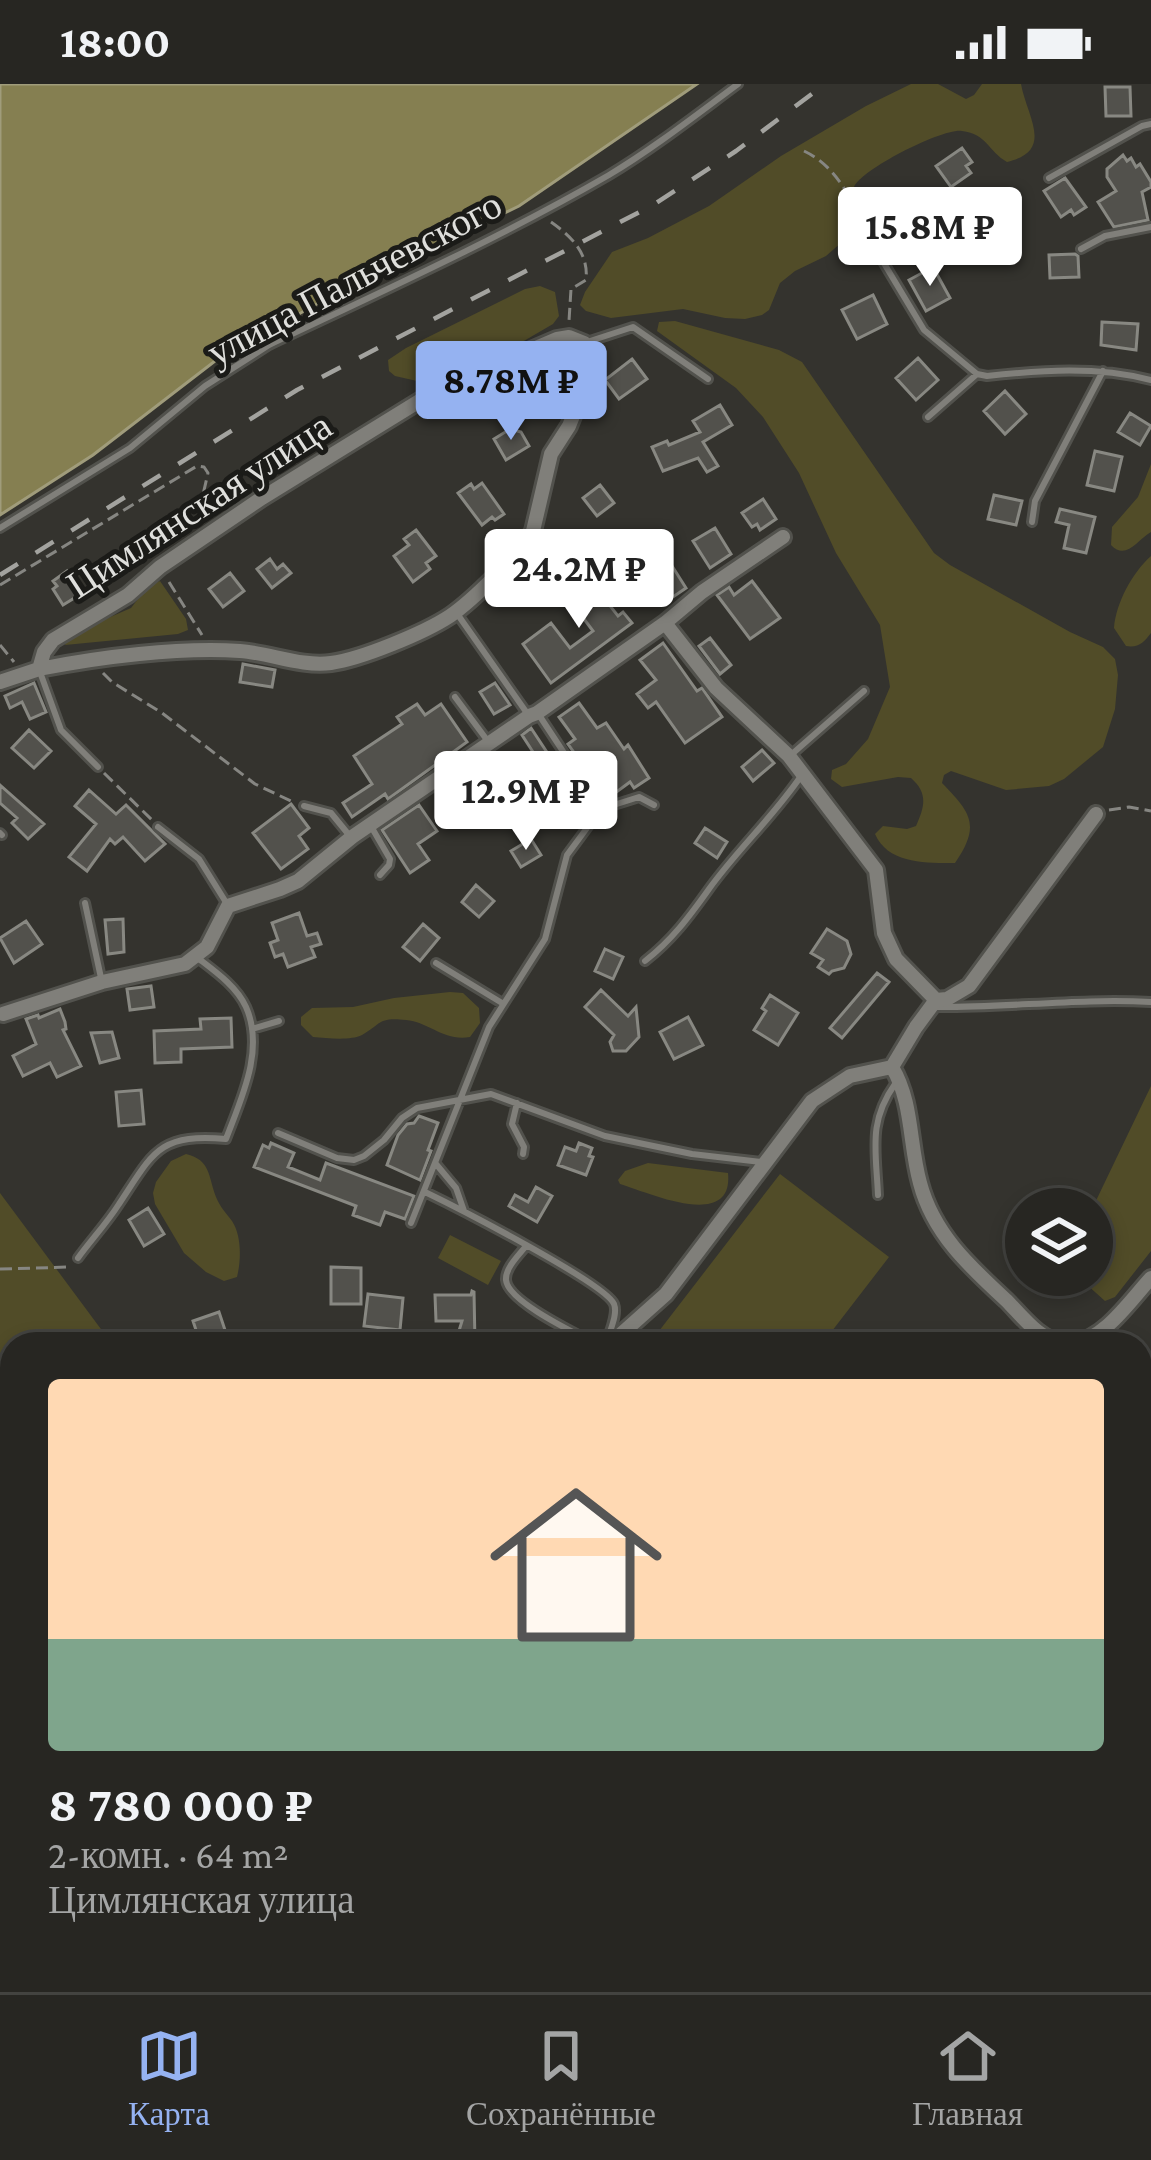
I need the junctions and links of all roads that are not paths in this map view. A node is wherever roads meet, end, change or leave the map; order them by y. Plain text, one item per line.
1 (738, 84) edge
2 (1151, 124) edge
3 (1049, 178) dead end
4 (1151, 227) edge
5 (1081, 249) dead end
6 (882, 260) road end
7 (576, 340) junction
8 (1103, 371) junction
9 (977, 374) junction
10 (708, 380) dead end
11 (1151, 380) edge
12 (928, 417) dead end
13 (1032, 522) dead end
14 (0, 528) edge
15 (783, 537) dead end
16 (553, 569) dead end
17 (483, 585) junction
18 (455, 612) junction
19 (665, 623) junction
20 (31, 671) junction
21 (0, 682) edge
22 (864, 691) dead end
23 (455, 697) dead end
24 (533, 714) junction
25 (489, 743) junction
26 (789, 756) junction
27 (98, 767) road end
28 (803, 773) junction
29 (654, 805) dead end
30 (304, 806) road end
31 (601, 809) junction
32 (1096, 814) road end
33 (370, 825) junction
34 (158, 826) road end
35 (352, 837) junction
36 (380, 874) dead end
37 (86, 903) dead end
38 (228, 906) junction
39 (196, 956) junction
40 (645, 961) dead end
41 (436, 964) dead end
42 (102, 982) junction
43 (1151, 1002) edge
44 (502, 1003) junction
45 (935, 1003) junction
46 (3, 1015) dead end
47 (279, 1021) dead end
48 (252, 1029) junction
49 (896, 1072) junction
50 (460, 1100) junction
51 (517, 1103) junction
52 (278, 1133) dead end
53 (523, 1154) dead end
54 (765, 1162) junction
55 (436, 1163) junction
56 (425, 1192) junction
57 (878, 1195) dead end
58 (464, 1211) junction
59 (411, 1223) dead end
60 (527, 1246) junction
61 (77, 1258) road end
62 (1151, 1278) edge
63 (574, 1332) edge
64 (611, 1332) edge
65 (622, 1332) edge
66 (1038, 1332) edge
67 (1098, 1332) edge

1 - 14 lane, улица Пальчевского
2 - 3 lane
4 - 5 lane
6 - 9 lane
7 - 10 lane
7 - 17 street, Цимлянская улица
7 - 20 street, Цимлянская улица
8 - 9 lane
8 - 11 lane
8 - 13 lane
9 - 12 lane
15 - 19 street
16 - 17 lane
17 - 18 street, Цимлянская улица
18 - 20 street, Цимлянская улица
18 - 24 lane
19 - 24 street
19 - 26 street
20 - 21 street, Цимлянская улица
20 - 27 lane
22 - 26 lane
23 - 25 lane
24 - 25 street
24 - 31 lane
25 - 33 street
26 - 28 street
28 - 40 lane
28 - 45 street
29 - 31 lane
30 - 35 lane
31 - 44 lane
32 - 45 street
33 - 35 street
33 - 36 lane
34 - 38 lane
35 - 38 street
37 - 42 lane
38 - 39 street
39 - 42 street
39 - 48 lane
41 - 44 lane
42 - 46 street
43 - 45 lane
44 - 50 lane
45 - 49 street
47 - 48 lane
48 - 61 lane
49 - 54 street
49 - 57 lane
49 - 66 street
50 - 51 lane
50 - 52 lane
50 - 55 lane
51 - 53 lane
51 - 54 lane
54 - 65 street
55 - 56 lane
55 - 58 lane
56 - 58 lane
56 - 59 lane
58 - 60 lane
60 - 63 lane
60 - 64 lane
62 - 67 street

